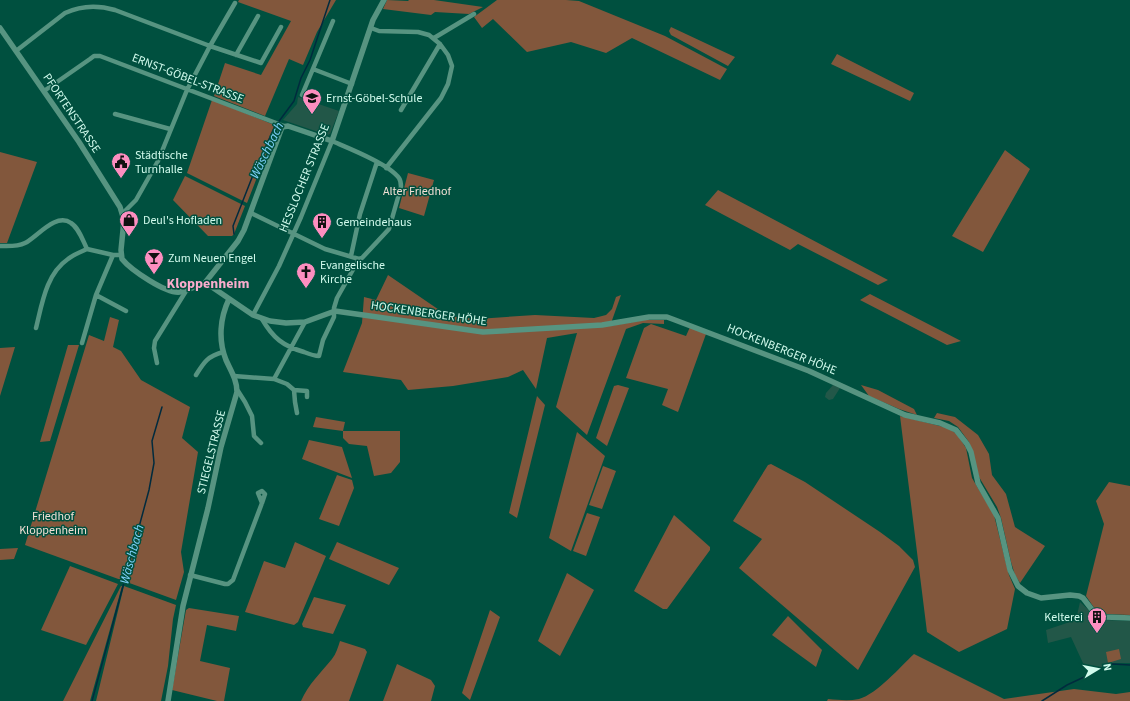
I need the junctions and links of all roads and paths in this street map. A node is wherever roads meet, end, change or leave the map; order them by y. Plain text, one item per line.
1 (384, 0) edge
2 (235, 4) dead end
3 (474, 14) dead end
4 (258, 16) dead end
5 (333, 21) dead end
6 (281, 27) dead end
7 (0, 28) edge
8 (371, 28) junction
9 (434, 38) junction
10 (440, 44) junction
11 (210, 46) junction
12 (16, 51) junction
13 (236, 55) junction
14 (313, 70) junction
15 (352, 84) junction
16 (187, 90) junction
17 (44, 91) junction
18 (302, 96) dead end
19 (396, 98) dead end
20 (405, 103) junction
21 (401, 110) dead end
22 (115, 114) dead end
23 (282, 126) junction
24 (170, 129) junction
25 (332, 141) junction
26 (377, 162) junction
27 (386, 168) junction
28 (123, 213) junction
29 (251, 213) junction
30 (294, 234) junction
31 (0, 246) edge
32 (87, 249) junction
33 (113, 255) junction
34 (122, 255) junction
35 (351, 256) junction
36 (358, 260) junction
37 (204, 284) junction
38 (186, 291) junction
39 (96, 296) junction
40 (229, 299) junction
41 (126, 311) dead end
42 (335, 311) junction
43 (253, 315) junction
44 (262, 319) junction
45 (305, 322) junction
46 (36, 328) dead end
47 (82, 343) dead end
48 (290, 349) junction
49 (223, 352) junction
50 (157, 363) dead end
51 (196, 375) dead end
52 (234, 376) junction
53 (274, 379) junction
54 (294, 390) junction
55 (238, 391) junction
56 (307, 397) dead end
57 (297, 413) dead end
58 (261, 443) dead end
59 (262, 503) dead end
60 (190, 576) junction
61 (1130, 618) edge
62 (168, 701) edge

1 - 8 street, HESSLOCHER STRASSE
2 - 11 street
3 - 9 street
4 - 13 street
5 - 14 street
6 - 13 street
7 - 12 street, PFORTENSTRASSE
8 - 9 street
8 - 15 street, HESSLOCHER STRASSE
9 - 10 street
10 - 20 street
10 - 27 street
11 - 12 street
11 - 13 street
11 - 16 street
12 - 17 street, PFORTENSTRASSE
14 - 15 street
14 - 18 street
15 - 25 street, HESSLOCHER STRASSE
16 - 17 street, ERNST-GÖBEL-STRASSE
16 - 23 street, ERNST-GÖBEL-STRASSE
16 - 24 street
17 - 28 street, PFORTENSTRASSE
19 - 20 street
20 - 21 street
22 - 24 street
23 - 25 street, ERNST-GÖBEL-STRASSE
23 - 29 street
24 - 28 street
25 - 26 street
25 - 30 street, HESSLOCHER STRASSE
26 - 27 street
26 - 35 street
27 - 36 street
28 - 34 street
29 - 30 street
29 - 37 street
30 - 35 street
30 - 43 street, HESSLOCHER STRASSE
31 - 32 street
32 - 33 street
32 - 46 street
33 - 34 street
33 - 39 street
34 - 38 street
35 - 36 street
36 - 42 street
37 - 38 street
37 - 40 street
38 - 50 street
39 - 41 street
39 - 47 street
40 - 43 street
40 - 49 street
42 - 45 street
42 - 48 street
42 - 61 street, HOCKENBERGER HÖHE
43 - 44 street
44 - 45 street
44 - 48 street
45 - 48 street
48 - 53 street
49 - 51 street
49 - 52 street
52 - 53 street
52 - 55 street
53 - 54 street
54 - 56 street
54 - 57 street
55 - 58 street
55 - 60 street, STIEGELSTRASSE
59 - 60 street
60 - 62 street, STIEGELSTRASSE

